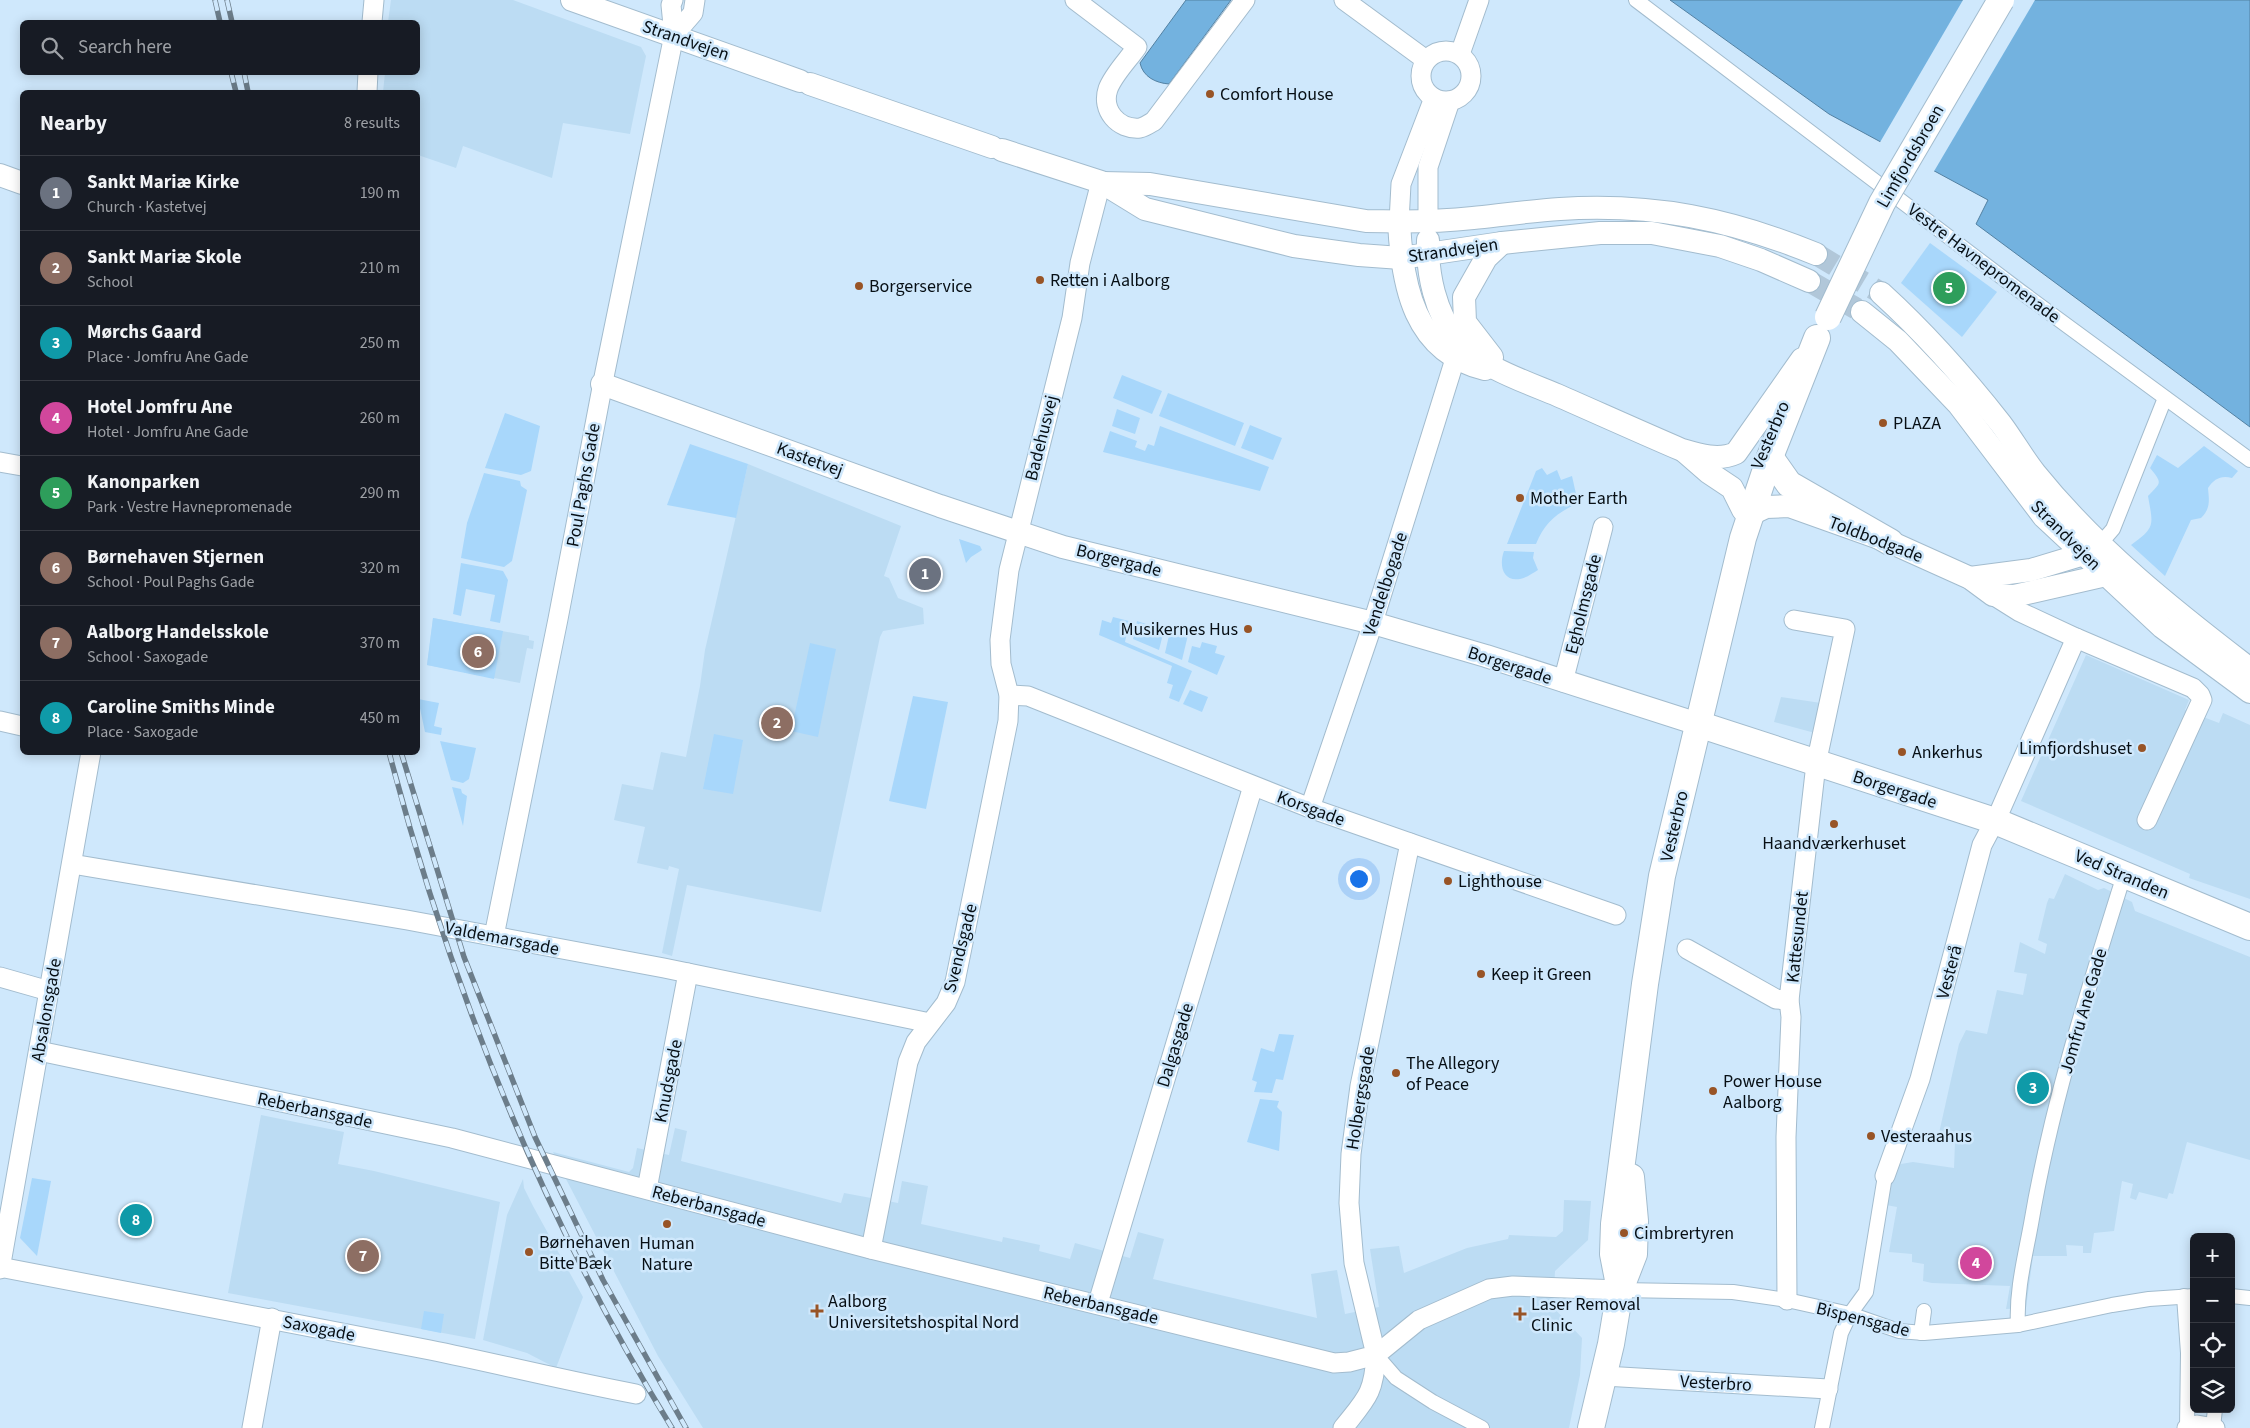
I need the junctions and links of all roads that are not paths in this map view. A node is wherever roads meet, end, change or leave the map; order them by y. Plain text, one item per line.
1 (374, 0) edge
2 (572, 0) edge
3 (673, 0) edge
4 (695, 0) edge
5 (1075, 0) edge
6 (1245, 0) edge
7 (1344, 0) edge
8 (1479, 0) edge
9 (1636, 0) edge
10 (2000, 0) edge
11 (372, 20) edge
12 (674, 35) junction
13 (1460, 54) junction
14 (1426, 60) junction
15 (368, 75) edge
16 (367, 90) edge
17 (1442, 99) junction
18 (0, 175) edge
19 (20, 182) edge
20 (1101, 182) junction
21 (1428, 221) junction
22 (1399, 222) junction
23 (1502, 243) junction
24 (1427, 254) junction
25 (1816, 254) tunnel mouth
26 (1401, 258) junction
27 (1809, 280) tunnel mouth
28 (1881, 293) tunnel mouth
29 (1862, 312) tunnel mouth
30 (1823, 327) junction
31 (1455, 359) junction
32 (1511, 375) junction
33 (602, 384) junction
34 (2165, 398) junction
35 (1682, 450) junction
36 (1770, 457) junction
37 (2250, 460) edge
38 (0, 462) edge
39 (20, 466) edge
40 (1748, 511) junction
41 (1603, 527) dead end
42 (1018, 531) junction
43 (1890, 542) junction
44 (2092, 549) junction
45 (2106, 575) junction
46 (1970, 578) junction
47 (1993, 595) junction
48 (1794, 620) dead end
49 (1372, 623) junction
50 (2076, 638) junction
51 (2250, 669) edge
52 (1563, 682) junction
53 (2250, 692) edge
54 (1009, 696) junction
55 (0, 722) edge
56 (1698, 724) junction
57 (20, 726) edge
58 (90, 755) edge
59 (1816, 764) junction
60 (1253, 786) junction
61 (1310, 808) junction
62 (2147, 820) dead end
63 (1996, 821) junction
64 (1410, 843) junction
65 (72, 864) junction
66 (2124, 875) junction
67 (1616, 915) dead end
68 (2250, 927) edge
69 (494, 936) junction
70 (1687, 949) dead end
71 (688, 973) junction
72 (0, 977) edge
73 (49, 991) junction
74 (1790, 1000) junction
75 (930, 1023) junction
76 (39, 1051) junction
77 (1885, 1176) joint
78 (647, 1189) junction
79 (871, 1249) junction
80 (0, 1268) edge
81 (1620, 1290) junction
82 (2189, 1296) edge
83 (2235, 1296) edge
84 (2250, 1298) edge
85 (1787, 1300) junction
86 (1098, 1303) junction
87 (1924, 1311) dead end
88 (1850, 1314) junction
89 (272, 1318) junction
90 (2018, 1325) junction
91 (2190, 1326) edge
92 (1921, 1333) junction
93 (1376, 1355) junction
94 (2190, 1368) edge
95 (1604, 1376) junction
96 (1828, 1389) junction
97 (636, 1394) dead end
98 (2215, 1413) edge
99 (252, 1428) edge
100 (1343, 1428) edge
101 (1482, 1428) edge
102 (1591, 1428) edge
103 (1822, 1428) edge
104 (2187, 1428) edge
105 (2214, 1428) edge

1 - 11 street
2 - 12 street, Strandvejen
3 - 12 street
4 - 12 street
5 - 6 street
7 - 14 street
8 - 13 street
9 - 34 street, Vestre Havnepromenade
10 - 30 main road, Limfjordsbroen, bridge
12 - 20 street, Strandvejen
12 - 33 street, Poul Paghs Gade
13 - 14 street
13 - 17 street
14 - 17 street
15 - 16 street
17 - 21 street
17 - 22 street
18 - 19 street
20 - 22 street, Strandvejen
20 - 26 street, Strandvejen
20 - 42 street, Badehusvej
21 - 22 street, Strandvejen
21 - 24 street
21 - 25 street, Strandvejen
22 - 26 street
23 - 24 street, Strandvejen
23 - 27 street, Strandvejen
23 - 32 street
24 - 26 street, Strandvejen
24 - 32 street
26 - 31 street
28 - 44 street, Strandvejen
29 - 44 street, Strandvejen
30 - 35 street
30 - 36 main road, Vesterbro
30 - 40 main road, Vesterbro
31 - 32 street
31 - 49 street, Vendelbogade
32 - 35 street
33 - 42 street, Kastetvej
33 - 69 street, Poul Paghs Gade
34 - 37 street, Vestre Havnepromenade
34 - 44 street
35 - 40 street
36 - 40 main road, Vesterbro
36 - 43 main road
38 - 39 street
40 - 43 street, Toldbodgade
40 - 56 main road, Vesterbro
41 - 52 street, Egholmsgade
42 - 49 street, Borgergade
42 - 54 street, Badehusvej
43 - 46 street, Toldbodgade
44 - 45 street, Strandvejen
44 - 46 street
44 - 51 street, Strandvejen
45 - 47 street
45 - 53 street, Strandvejen
46 - 47 street, Toldbodgade
47 - 50 street, Toldbodgade
48 - 59 street, Kattesundet
49 - 52 street, Borgergade
49 - 61 street, Vendelbogade
50 - 62 street
50 - 63 street, Vesterå
52 - 56 street, Borgergade
54 - 60 street, Korsgade
54 - 75 street, Svendsgade
55 - 57 street
56 - 59 main road, Borgergade
56 - 81 main road, Vesterbro
58 - 65 street, Absalonsgade
59 - 63 main road, Borgergade
59 - 74 street, Kattesundet
60 - 61 street, Korsgade
60 - 86 street, Dalgasgade
61 - 64 street, Korsgade
63 - 66 main road, Ved Stranden
63 - 77 street, Vesterå
64 - 67 street, Korsgade
64 - 93 street, Holbergsgade
65 - 69 street, Valdemarsgade
65 - 73 street, Absalonsgade
66 - 68 main road, Ved Stranden
66 - 90 street, Jomfru Ane Gade
69 - 71 street, Valdemarsgade
70 - 74 street
71 - 75 street, Valdemarsgade
71 - 78 street, Knudsgade
72 - 73 street
73 - 76 street, Absalonsgade
74 - 85 street, Kattesundet
75 - 79 street, Svendsgade
76 - 78 street, Reberbansgade
76 - 80 street, Absalonsgade
77 - 88 street, Vesterå
78 - 79 street, Reberbansgade
79 - 86 street, Reberbansgade
80 - 89 street, Saxogade
81 - 85 street, Bispensgade
81 - 93 street
81 - 95 main road, Vesterbro
82 - 90 street, Bispensgade
82 - 91 street
83 - 84 street
85 - 88 street, Bispensgade
86 - 93 street, Reberbansgade
87 - 92 street
88 - 92 street, Bispensgade
88 - 96 street, Vesterå
89 - 97 street, Saxogade
89 - 99 street
90 - 92 street, Bispensgade
93 - 100 street
93 - 101 street
94 - 104 street
95 - 96 street, Vesterbro
95 - 102 main road, Vesterbro
96 - 103 street, Vesterå
98 - 105 street
104 - 105 street

